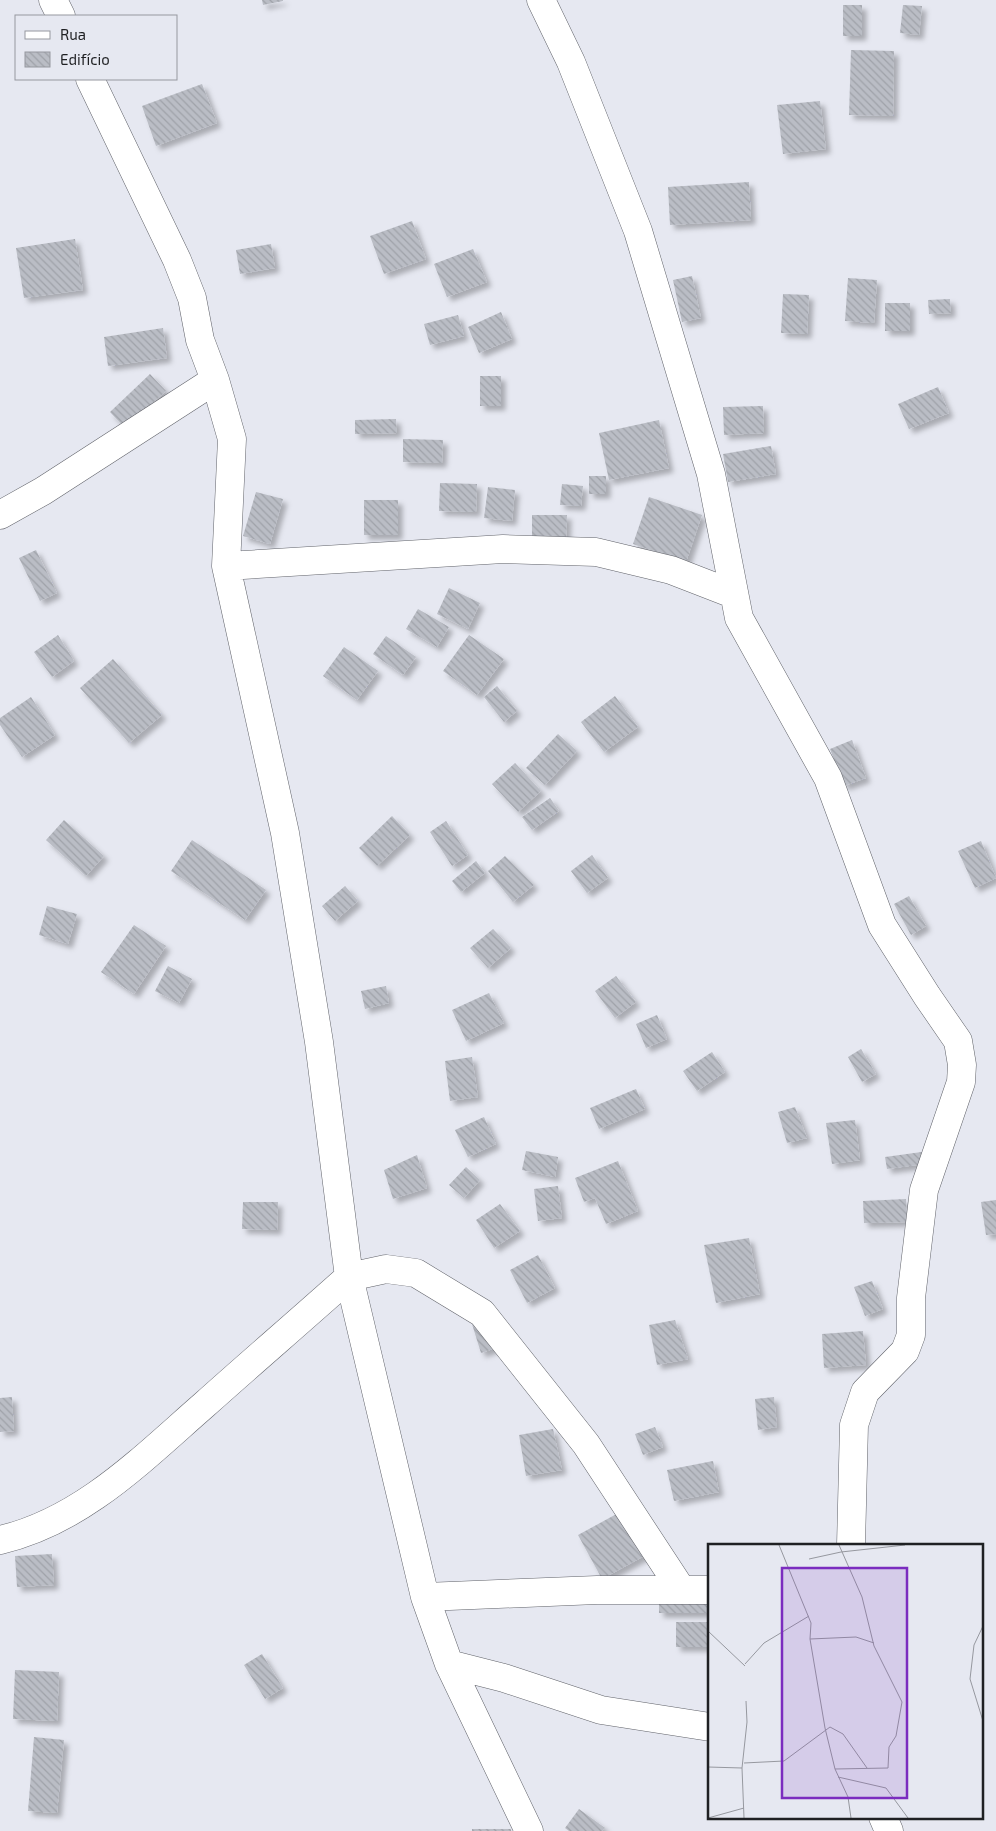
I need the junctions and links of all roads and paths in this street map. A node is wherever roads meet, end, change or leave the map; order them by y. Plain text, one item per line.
1 (54, 0) edge
2 (541, 0) edge
3 (61, 15) edge
4 (90, 80) edge
5 (215, 380) junction
6 (0, 515) edge
7 (226, 566) junction
8 (732, 594) junction
9 (349, 1277) junction
10 (0, 1540) edge
11 (852, 1544) edge
12 (681, 1589) junction
13 (708, 1590) edge
14 (425, 1597) junction
15 (449, 1664) junction
16 (708, 1727) edge
17 (882, 1818) edge
18 (529, 1831) edge
19 (889, 1831) edge

1 - 3 street
2 - 8 street
4 - 5 street
5 - 6 street
5 - 7 street
7 - 8 street
7 - 9 street
8 - 11 street
9 - 10 street
9 - 12 street
9 - 14 street
12 - 13 street
12 - 14 street
14 - 15 street
15 - 16 street
15 - 18 street
17 - 19 street

